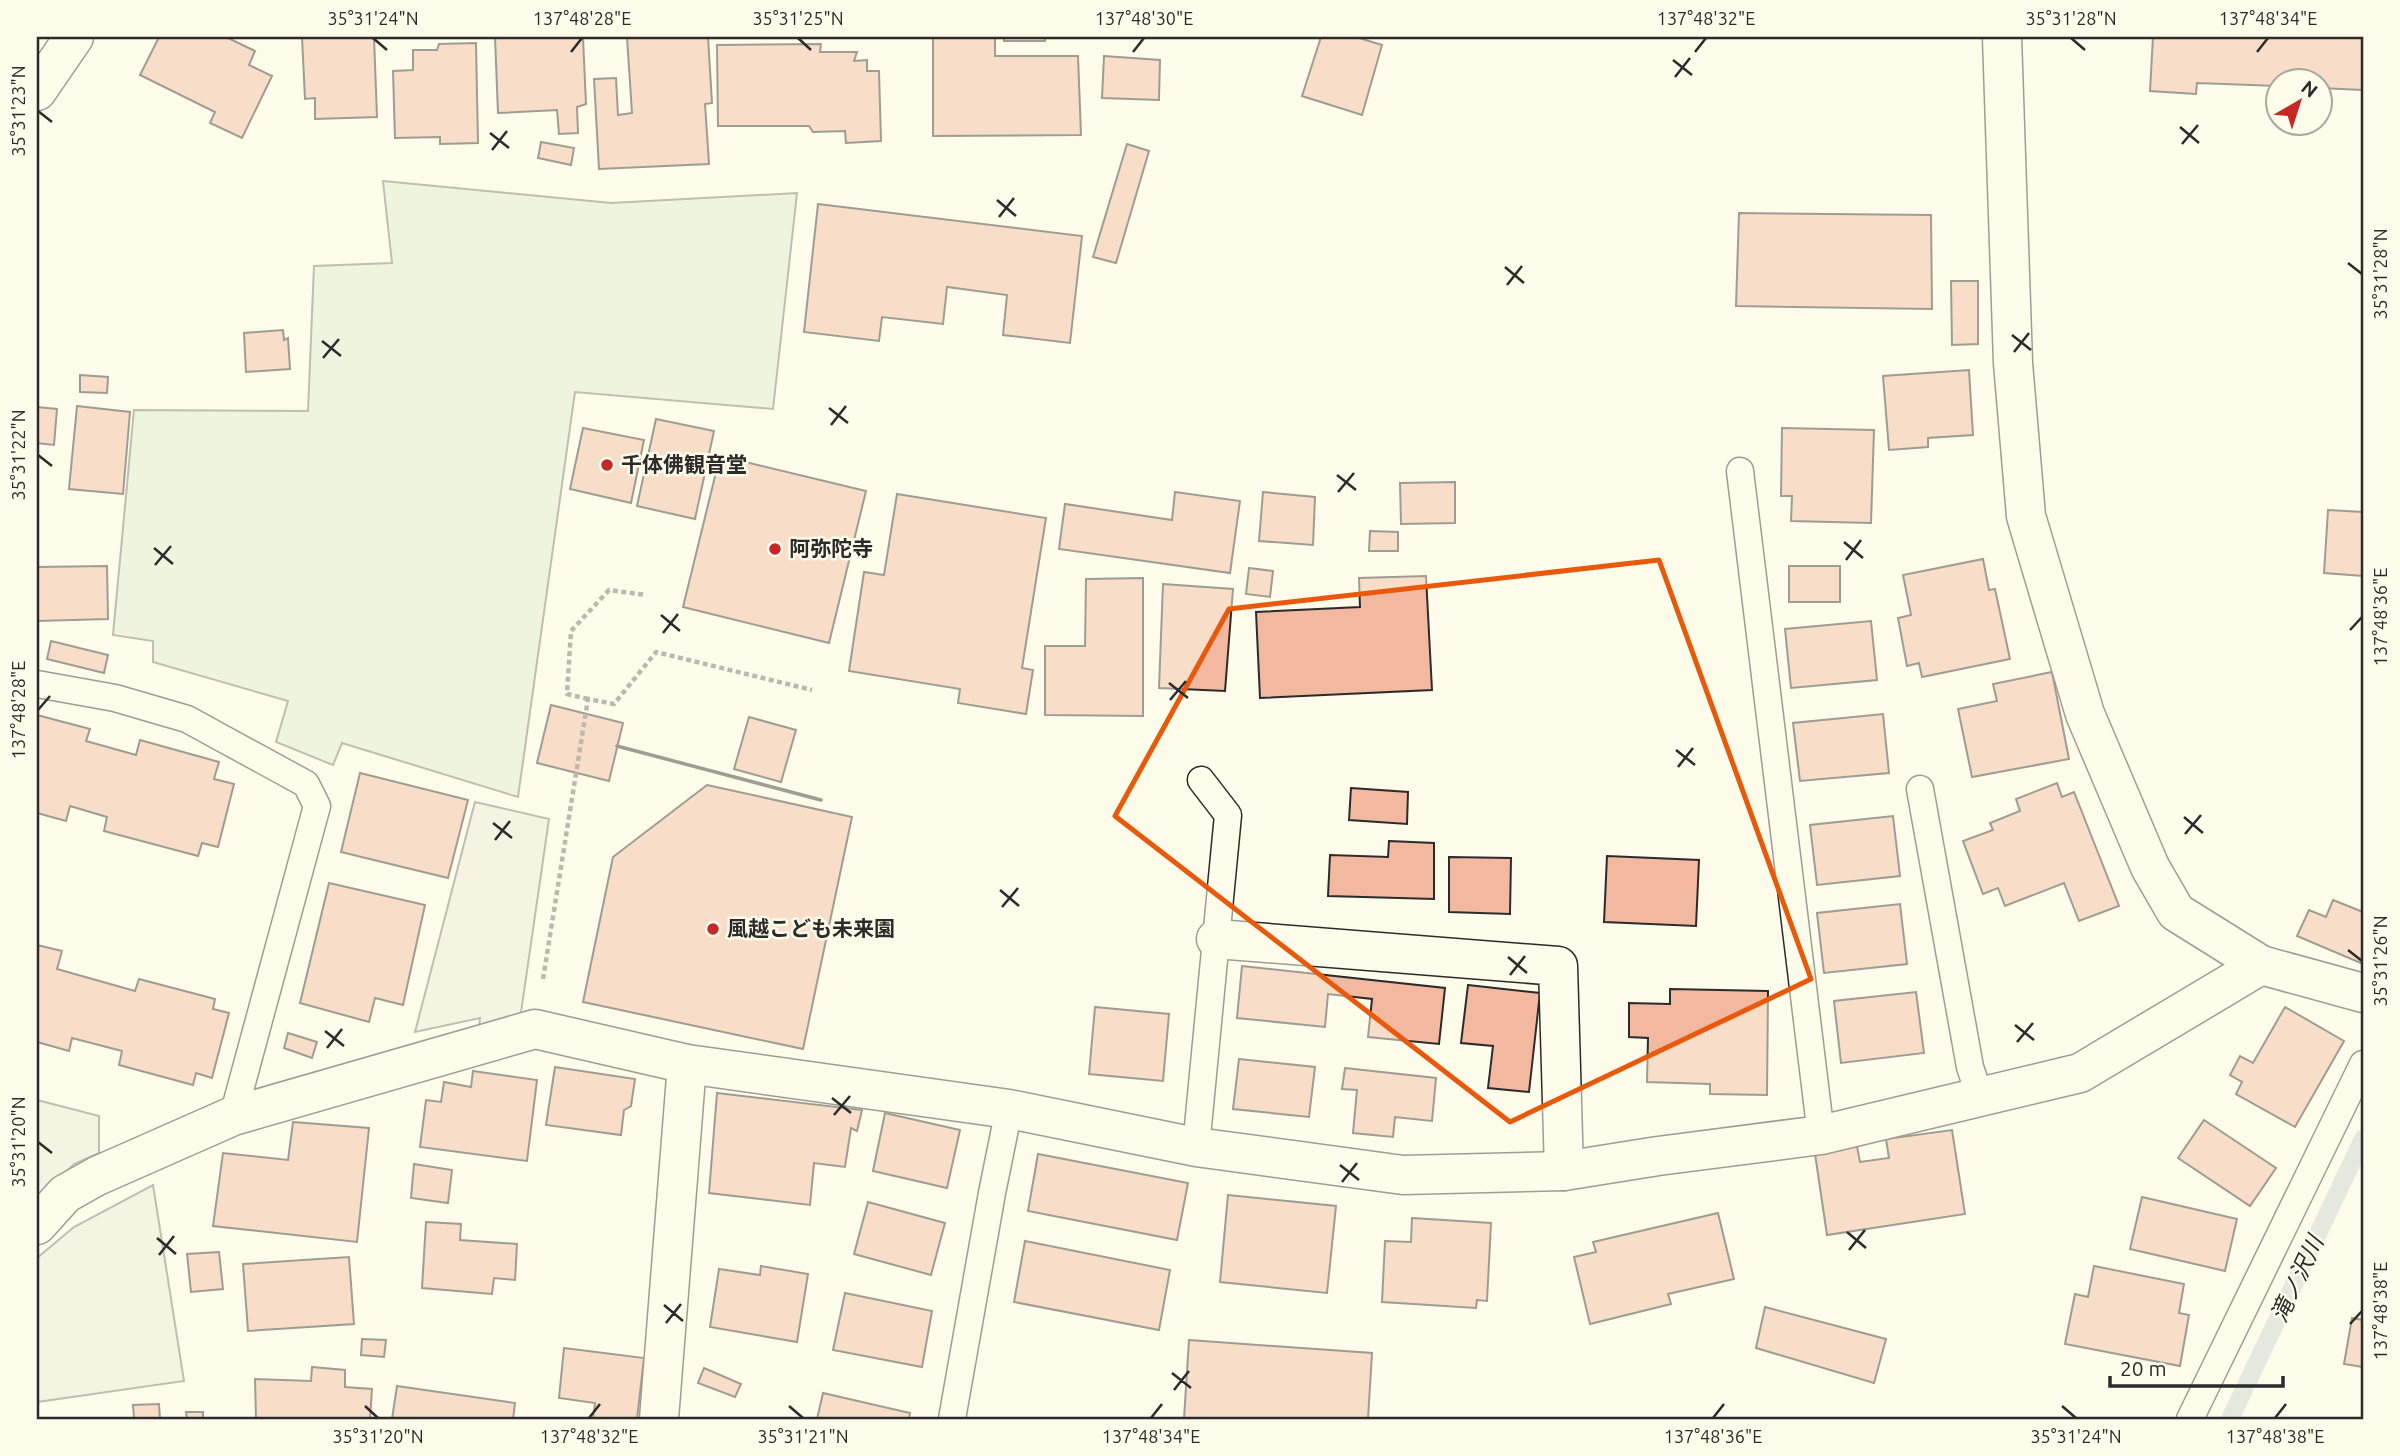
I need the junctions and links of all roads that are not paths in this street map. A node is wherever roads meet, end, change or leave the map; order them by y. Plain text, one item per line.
1 (74, 37) edge
2 (2002, 37) edge
3 (37, 92) edge
4 (1740, 471) dead end
5 (37, 684) edge
6 (1202, 780) dead end
7 (1920, 789) dead end
8 (1216, 939) junction
9 (2261, 965) junction
10 (2363, 993) edge
11 (687, 1064) junction
12 (2363, 1064) edge
13 (1980, 1097) junction
14 (1009, 1109) junction
15 (233, 1116) junction
16 (1821, 1135) junction
17 (1196, 1147) junction
18 (1564, 1171) junction
19 (37, 1225) edge
20 (2202, 1415) edge
21 (659, 1419) edge
22 (952, 1419) edge

1 - 3 street
2 - 9 street
4 - 16 lane
5 - 15 lane
6 - 8 lane
7 - 13 lane
8 - 17 lane
8 - 18 street
9 - 10 street
9 - 13 street
11 - 14 street
11 - 15 street
11 - 21 street
12 - 20 lane
13 - 16 street
14 - 17 street
14 - 22 lane
15 - 19 street
16 - 18 street
17 - 18 street

